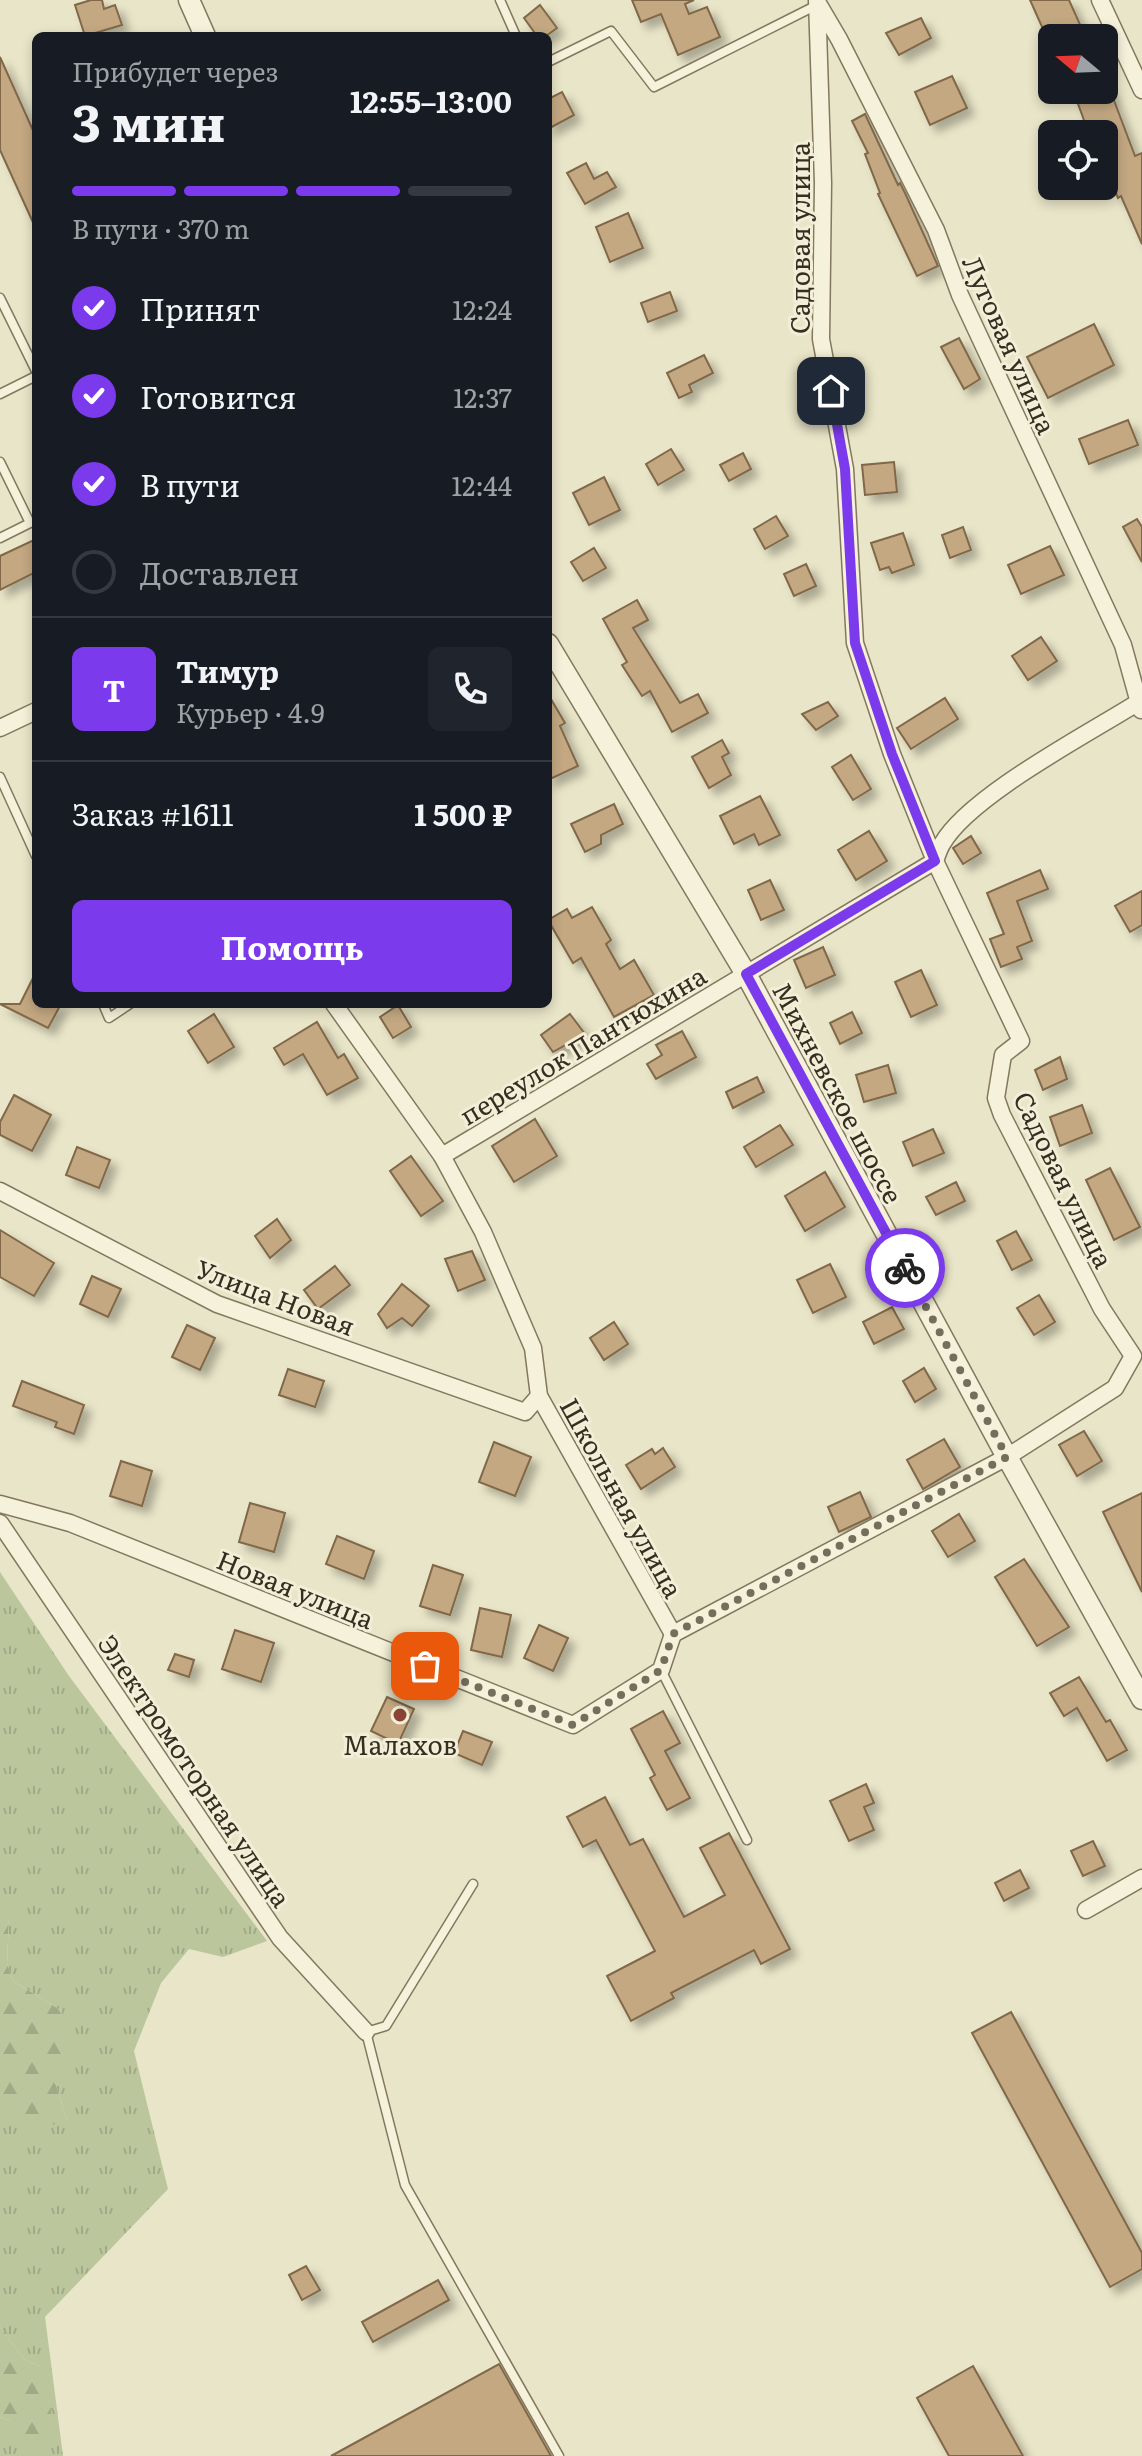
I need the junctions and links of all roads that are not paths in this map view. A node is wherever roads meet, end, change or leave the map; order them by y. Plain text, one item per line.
1 (189, 0) edge
2 (500, 0) edge
3 (1100, 0) edge
4 (817, 2) edge
5 (203, 32) edge
6 (514, 32) edge
7 (552, 60) edge
8 (1142, 90) edge
9 (0, 298) edge
10 (32, 366) edge
11 (32, 376) edge
12 (0, 394) edge
13 (0, 462) edge
14 (0, 538) edge
15 (552, 651) edge
16 (1140, 707) edge
17 (32, 713) edge
18 (0, 728) edge
19 (0, 777) edge
20 (32, 847) edge
21 (935, 861) junction
22 (746, 974) junction
23 (105, 1008) edge
24 (124, 1008) edge
25 (337, 1008) edge
26 (442, 1156) junction
27 (0, 1191) edge
28 (1137, 1359) edge
29 (539, 1396) junction
30 (1007, 1457) junction
31 (0, 1504) edge
32 (0, 1523) edge
33 (673, 1634) junction
34 (661, 1670) junction
35 (1142, 1699) edge
36 (747, 1840) dead end
37 (1142, 1878) edge
38 (473, 1884) dead end
39 (1086, 1910) dead end
40 (366, 2032) junction
41 (559, 2456) edge

1 - 5 street
2 - 6 lane
3 - 8 street
4 - 7 lane
4 - 16 street, Луговая улица
4 - 21 street, Садовая улица
9 - 10 lane
11 - 12 lane
13 - 14 lane
15 - 22 street, Михневское шоссе
16 - 21 street, переулок Пантюхина
17 - 18 street
19 - 20 lane
21 - 22 street, переулок Пантюхина
21 - 28 street, Садовая улица
22 - 26 street, переулок Пантюхина
22 - 30 street, Михневское шоссе
23 - 24 lane
25 - 26 street, Школьная улица
26 - 29 street, Школьная улица
27 - 29 street, Улица Новая
28 - 30 street
29 - 33 street, Школьная улица
30 - 33 street
30 - 35 street, Михневское шоссе
31 - 34 street, Новая улица
32 - 40 street, Электромоторная улица
33 - 34 street
34 - 36 lane
37 - 39 street
38 - 40 lane
40 - 41 lane

